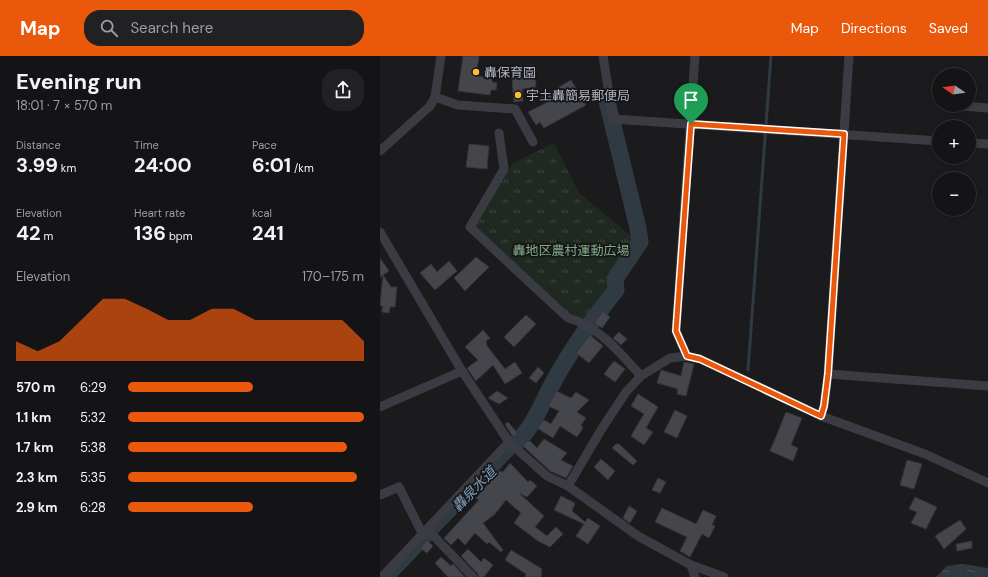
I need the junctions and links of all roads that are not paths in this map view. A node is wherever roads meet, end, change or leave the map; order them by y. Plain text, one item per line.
1 (441, 56) edge
2 (603, 56) edge
3 (696, 56) edge
4 (849, 56) edge
5 (435, 97) junction
6 (976, 107) edge
7 (988, 108) edge
8 (691, 124) junction
9 (499, 133) dead end
10 (844, 134) junction
11 (932, 140) edge
12 (534, 142) dead end
13 (976, 143) edge
14 (988, 144) edge
15 (380, 151) edge
16 (380, 232) edge
17 (687, 356) junction
18 (462, 371) junction
19 (828, 374) junction
20 (641, 376) junction
21 (988, 386) edge
22 (380, 407) edge
23 (821, 416) junction
24 (509, 442) junction
25 (988, 483) edge
26 (568, 486) junction
27 (380, 495) edge
28 (426, 532) junction
29 (691, 565) junction
30 (382, 577) edge
31 (474, 577) edge
32 (695, 577) edge
33 (724, 577) edge

1 - 5 street
2 - 8 street
3 - 8 street
4 - 10 street
5 - 12 street
5 - 15 street
6 - 7 street
8 - 10 street
8 - 17 street
9 - 20 street
10 - 11 street
10 - 19 street
13 - 14 street
16 - 18 street
17 - 20 street
17 - 23 street
18 - 22 street
18 - 24 street
19 - 21 street
19 - 23 street
20 - 26 street
23 - 25 street
24 - 26 street
24 - 28 street
26 - 29 street
27 - 28 street
28 - 30 street
28 - 31 street
29 - 32 street
29 - 33 street

